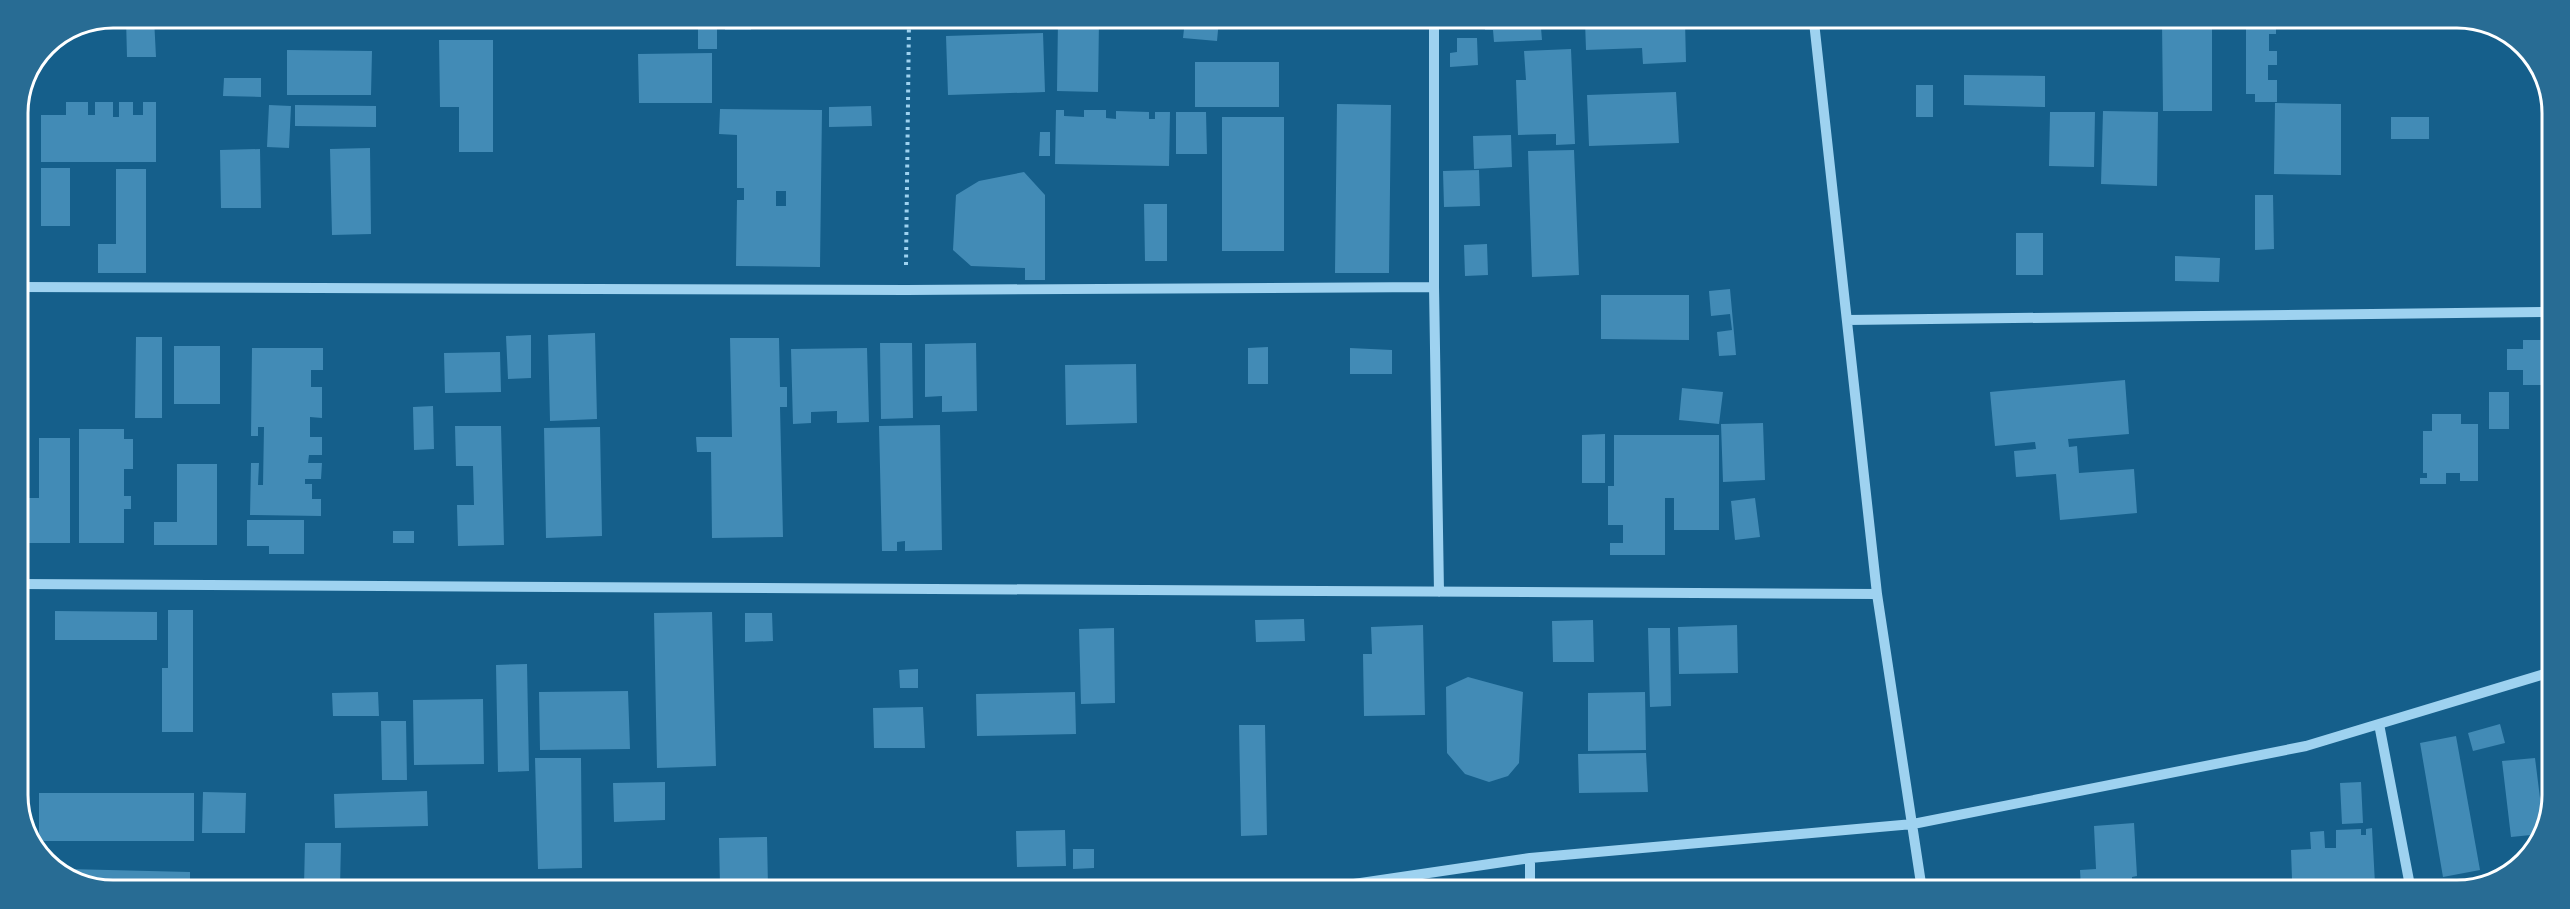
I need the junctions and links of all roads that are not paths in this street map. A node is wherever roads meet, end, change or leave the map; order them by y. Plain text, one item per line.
1 (1434, 29) edge
2 (1815, 29) edge
3 (28, 287) edge
4 (1434, 287) junction
5 (2541, 312) edge
6 (1847, 320) junction
7 (29, 584) edge
8 (1438, 592) junction
9 (1876, 594) junction
10 (2542, 675) edge
11 (2379, 724) junction
12 (1913, 824) junction
13 (1530, 858) junction
14 (1381, 880) edge
15 (1530, 880) edge
16 (1921, 880) edge
17 (2409, 880) edge

1 - 4 street
2 - 6 street
3 - 4 street
4 - 8 street
5 - 6 street
6 - 9 street
7 - 8 street
8 - 9 street
9 - 12 street
10 - 11 street
11 - 12 street
11 - 17 street
12 - 13 street
12 - 16 street
13 - 14 street
13 - 15 street

